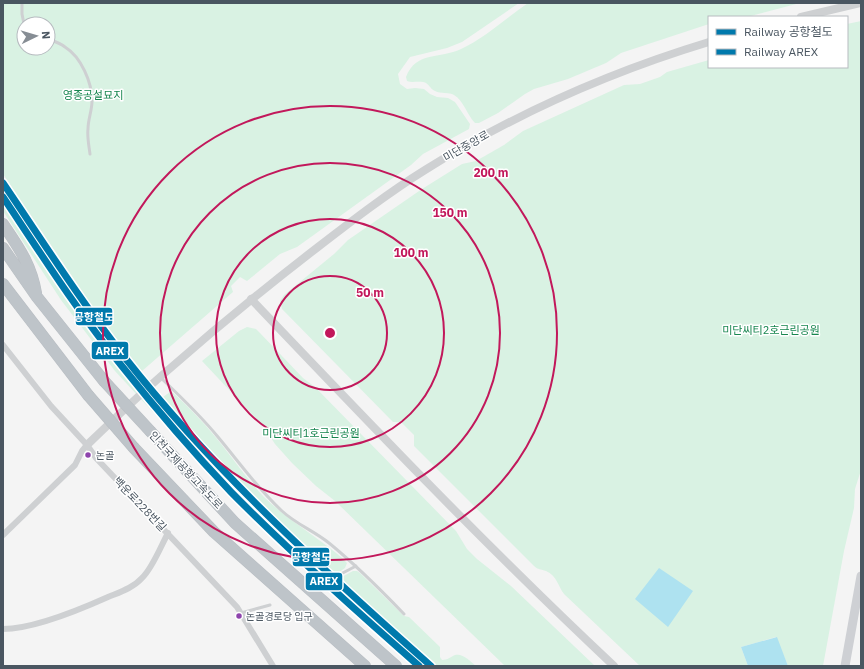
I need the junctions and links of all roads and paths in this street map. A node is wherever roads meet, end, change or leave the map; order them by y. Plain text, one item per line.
1 (22, 3) edge
2 (860, 3) edge
3 (22, 16) edge
4 (805, 16) edge
5 (56, 42) edge
6 (708, 42) edge
7 (90, 154) dead end
8 (3, 224) edge
9 (3, 248) edge
10 (3, 284) edge
11 (37, 297) junction
12 (251, 299) junction
13 (3, 345) edge
14 (160, 377) junction
15 (87, 445) junction
16 (168, 533) junction
17 (3, 535) edge
18 (356, 566) junction
19 (338, 576) dead end
20 (861, 576) edge
21 (270, 604) dead end
22 (241, 613) junction
23 (404, 614) dead end
24 (3, 629) edge
25 (273, 666) edge
26 (365, 666) edge
27 (396, 666) edge
28 (614, 666) edge
29 (845, 666) edge

1 - 3 lane
2 - 4 street
5 - 7 lane
6 - 12 street, 미단중앙로
8 - 11 highway
9 - 11 highway, 인천국제공항고속도로
10 - 26 highway, 인천국제공항고속도로, bridge
11 - 27 highway, 인천국제공항고속도로, bridge
12 - 14 street, 미단중앙로
12 - 28 street
13 - 15 street, 백운로228번길
14 - 15 street, 미단중앙로
14 - 18 lane
15 - 16 street, 백운로228번길
15 - 17 street
16 - 22 street, 백운로228번길
16 - 24 street
18 - 19 lane
18 - 23 lane
20 - 29 main road
21 - 22 lane
22 - 25 street, 백운로228번길

